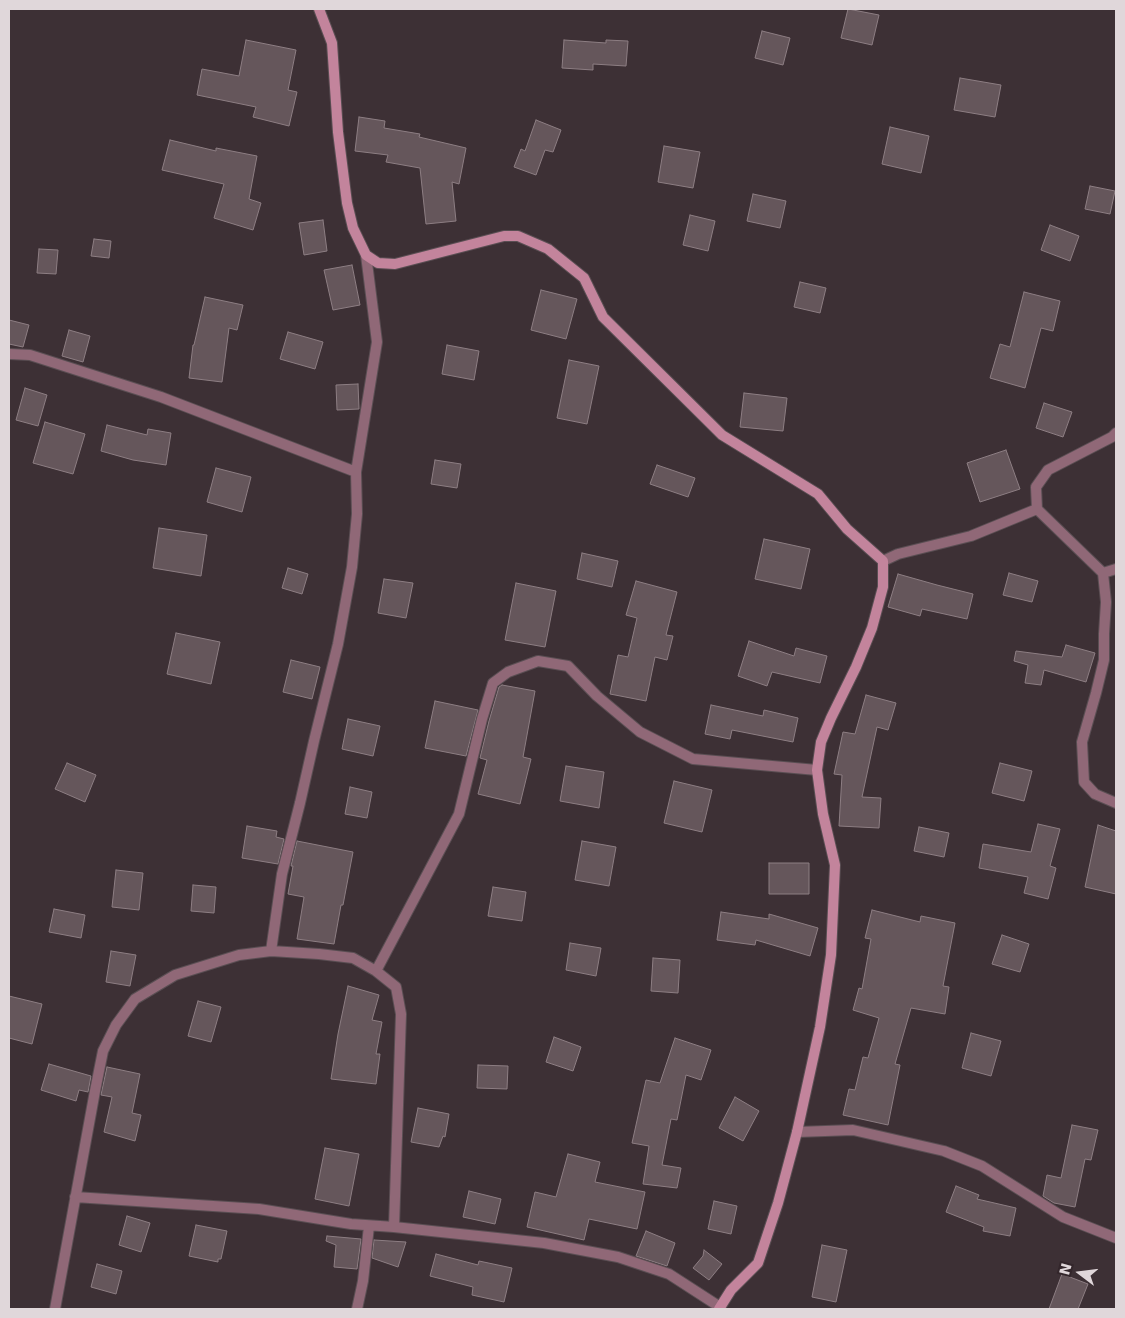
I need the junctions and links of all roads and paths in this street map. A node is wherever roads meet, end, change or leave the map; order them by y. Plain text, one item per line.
1 (319, 9) edge
2 (366, 255) junction
3 (9, 354) edge
4 (1116, 433) edge
5 (356, 472) junction
6 (1037, 509) junction
7 (883, 561) junction
8 (1116, 569) edge
9 (1103, 573) junction
10 (817, 770) junction
11 (1116, 803) edge
12 (271, 951) junction
13 (376, 971) junction
14 (796, 1132) junction
15 (75, 1197) junction
16 (370, 1226) junction
17 (394, 1227) junction
18 (1116, 1238) edge
19 (720, 1308) edge
20 (55, 1309) edge
21 (358, 1309) edge

1 - 2 main road
2 - 5 street
2 - 7 main road
3 - 5 street
4 - 6 street
5 - 12 street
6 - 7 street
6 - 9 street
7 - 10 main road
8 - 9 street
9 - 11 street
10 - 13 street
10 - 14 main road
12 - 13 street
12 - 15 street
13 - 17 street
14 - 18 street
14 - 19 main road
15 - 16 street
15 - 20 street
16 - 17 street
16 - 21 street
17 - 19 street

